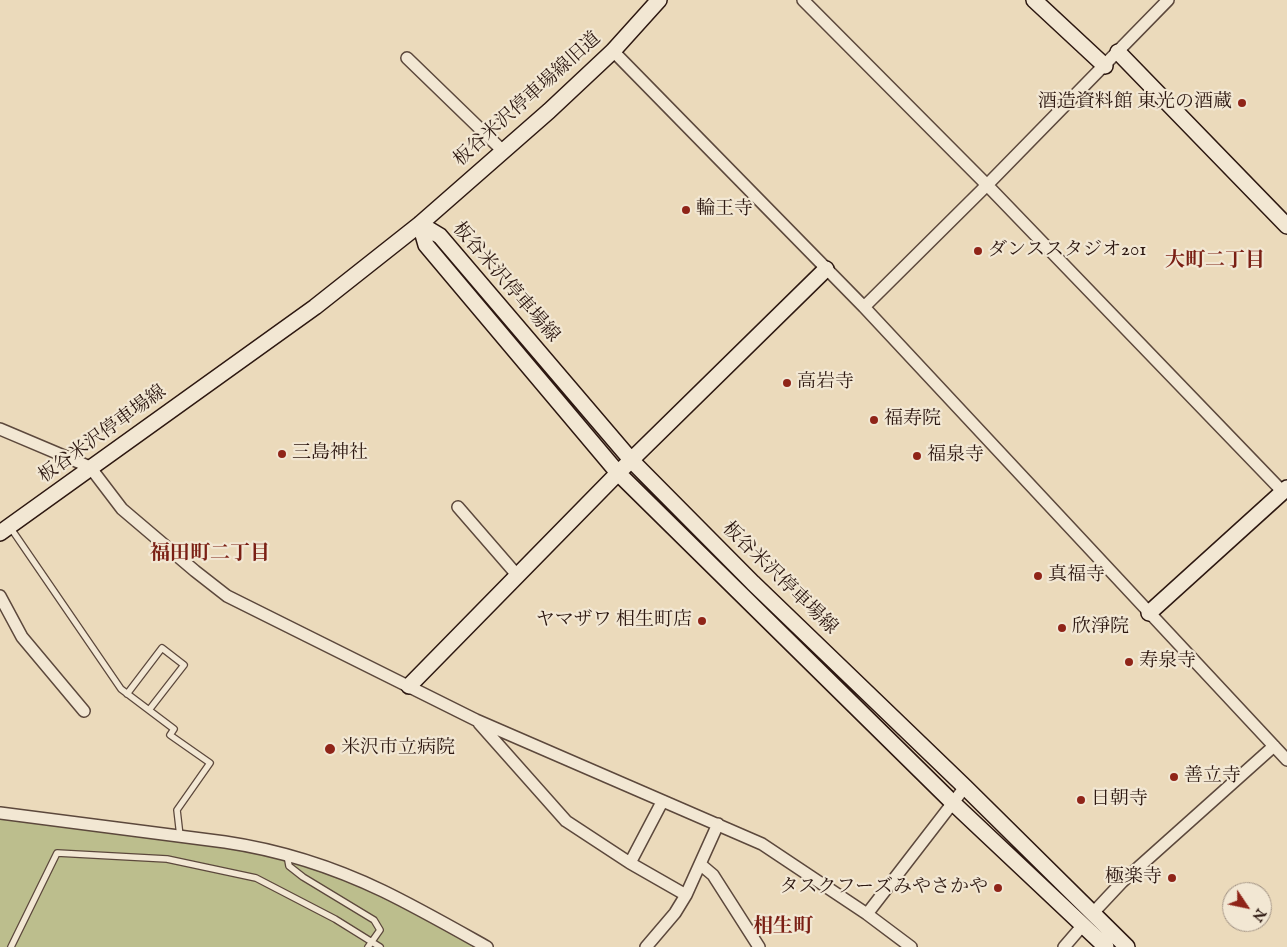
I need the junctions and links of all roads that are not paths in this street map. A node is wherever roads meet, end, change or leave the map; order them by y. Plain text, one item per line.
1 (659, 0) edge
2 (803, 0) edge
3 (1034, 0) edge
4 (1168, 0) edge
5 (613, 51) junction
6 (1118, 52) junction
7 (407, 58) dead end
8 (1105, 66) junction
9 (503, 151) junction
10 (987, 184) junction
11 (420, 224) junction
12 (1287, 226) edge
13 (826, 269) junction
14 (864, 307) junction
15 (0, 428) edge
16 (632, 461) junction
17 (90, 467) junction
18 (618, 473) junction
19 (1285, 492) edge
20 (458, 507) dead end
21 (5, 530) edge
22 (517, 575) junction
23 (0, 596) edge
24 (1149, 613) junction
25 (409, 686) junction
26 (127, 694) junction
27 (149, 710) junction
28 (84, 711) dead end
29 (476, 720) junction
30 (1274, 746) junction
31 (1287, 760) edge
32 (965, 788) junction
33 (662, 802) junction
34 (952, 802) junction
35 (0, 813) edge
36 (718, 824) junction
37 (180, 836) junction
38 (287, 855) junction
39 (630, 863) junction
40 (700, 864) junction
41 (686, 895) junction
42 (868, 914) junction
43 (1087, 920) junction
44 (370, 944) edge
45 (11, 947) edge
46 (380, 947) edge
47 (488, 947) edge
48 (646, 947) edge
49 (759, 947) edge
50 (911, 947) edge
51 (1064, 947) edge
52 (1106, 947) edge
53 (1127, 947) edge

1 - 5 main road, 板谷米沢停車場線旧道
2 - 10 street
3 - 8 main road
4 - 6 street
5 - 9 main road, 板谷米沢停車場線旧道
5 - 13 street
6 - 8 street
6 - 12 main road
7 - 9 street
8 - 10 street
9 - 11 main road, 板谷米沢停車場線旧道
10 - 14 street
10 - 19 street
11 - 16 main road, 板谷米沢停車場線
11 - 17 main road, 板谷米沢停車場線
11 - 18 main road, 板谷米沢停車場線
13 - 14 street
13 - 16 main road
14 - 24 street
15 - 17 street
16 - 18 main road
16 - 32 main road, 板谷米沢停車場線
17 - 21 main road, 板谷米沢停車場線
17 - 25 street
18 - 22 main road
18 - 34 main road, 板谷米沢停車場線
19 - 24 main road
20 - 22 street
21 - 26 lane
22 - 25 main road
23 - 28 street
24 - 30 street
25 - 29 street
26 - 27 lane
26 - 27 lane
27 - 37 lane
29 - 33 street
29 - 39 street
30 - 31 street
30 - 43 street
32 - 34 street
32 - 43 main road, 板谷米沢停車場線
33 - 36 street
33 - 39 street
34 - 42 street
34 - 43 main road, 板谷米沢停車場線
35 - 37 street
36 - 40 street
36 - 42 street
37 - 38 street
38 - 44 lane
38 - 47 street
39 - 41 street
40 - 41 street
40 - 49 street
41 - 48 street
42 - 50 street
43 - 51 street
43 - 52 main road, 板谷米沢停車場線
43 - 53 main road, 板谷米沢停車場線
44 - 45 lane
44 - 46 lane

